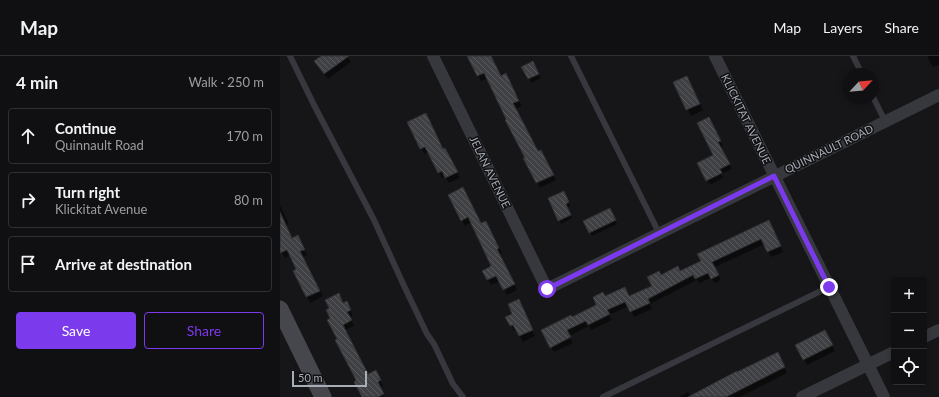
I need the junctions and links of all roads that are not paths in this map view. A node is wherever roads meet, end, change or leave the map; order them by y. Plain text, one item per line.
1 (290, 56) edge
2 (434, 56) edge
3 (571, 56) edge
4 (715, 56) edge
5 (853, 56) edge
6 (859, 68) edge
7 (939, 95) edge
8 (876, 104) edge
9 (885, 121) junction
10 (774, 176) junction
11 (660, 233) junction
12 (829, 287) junction
13 (547, 289) joint
14 (280, 309) edge
15 (939, 330) edge
16 (927, 336) edge
17 (891, 354) edge
18 (868, 365) junction
19 (321, 396) edge
20 (463, 397) edge
21 (603, 397) edge
22 (802, 397) edge
23 (884, 397) edge

1 - 20 lane
2 - 13 street, JELAN AVENUE
3 - 11 lane
4 - 10 street, KLICKITAT AVENUE
5 - 6 lane
7 - 9 street, QUINNAULT ROAD
8 - 9 lane
9 - 10 street, QUINNAULT ROAD
10 - 11 street, QUINNAULT ROAD
10 - 12 street, KLICKITAT AVENUE
11 - 13 street, QUINNAULT ROAD
12 - 18 street, KLICKITAT AVENUE
12 - 21 lane
14 - 19 street
15 - 16 street
17 - 18 street
18 - 22 street
18 - 23 street, KLICKITAT AVENUE

